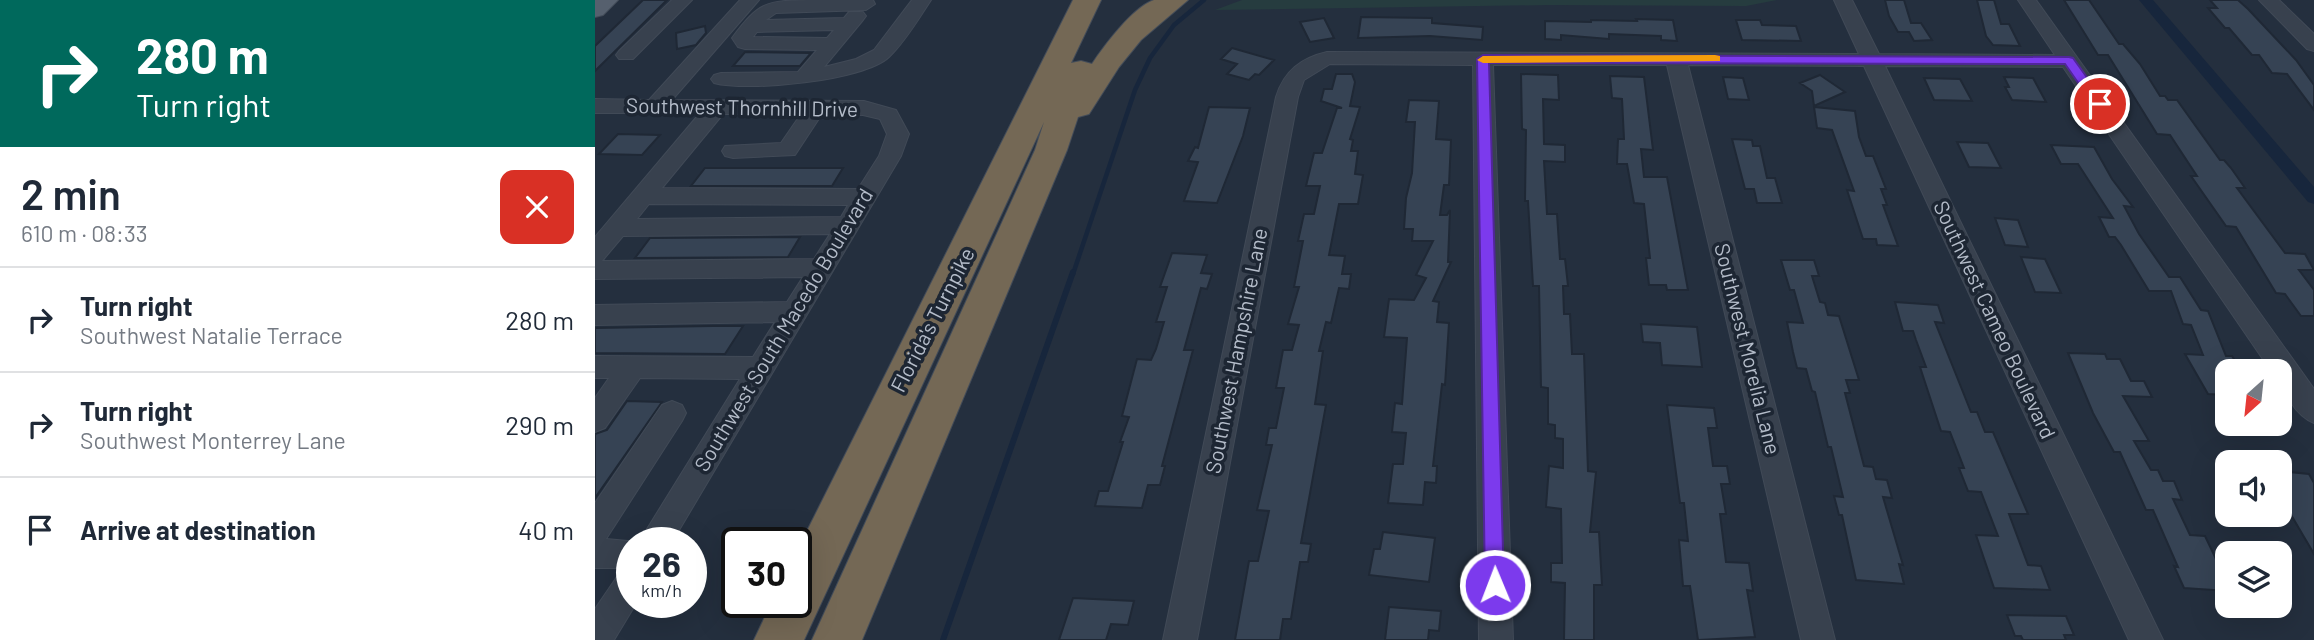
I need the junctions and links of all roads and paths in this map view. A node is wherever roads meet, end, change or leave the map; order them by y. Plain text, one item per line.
1 (606, 0) edge
2 (683, 0) edge
3 (750, 0) edge
4 (922, 0) edge
5 (1060, 0) edge
6 (1087, 0) edge
7 (1112, 0) edge
8 (1174, 0) edge
9 (1843, 0) edge
10 (2027, 0) edge
11 (2268, 0) edge
12 (868, 2) edge
13 (595, 10) edge
14 (850, 24) junction
15 (751, 26) junction
16 (833, 44) junction
17 (2314, 45) edge
18 (627, 55) dead end
19 (1483, 59) junction
20 (1676, 59) junction
21 (1871, 60) junction
22 (2069, 61) junction
23 (804, 78) junction
24 (721, 79) dead end
25 (595, 106) edge
26 (655, 107) junction
27 (716, 108) junction
28 (779, 108) junction
29 (816, 108) junction
30 (888, 115) joint
31 (1051, 150) junction
32 (733, 151) dead end
33 (643, 196) junction
34 (865, 197) junction
35 (612, 222) edge
36 (848, 225) junction
37 (595, 254) edge
38 (822, 268) junction
39 (595, 270) edge
40 (795, 312) junction
41 (595, 315) edge
42 (920, 344) junction
43 (595, 367) edge
44 (632, 368) junction
45 (761, 368) junction
46 (2314, 411) edge
47 (672, 413) dead end
48 (595, 420) edge
49 (664, 527) edge
50 (595, 529) edge
51 (595, 553) edge
52 (616, 554) edge
53 (616, 606) edge
54 (595, 640) edge
55 (779, 640) edge
56 (837, 640) edge
57 (1180, 640) edge
58 (1496, 640) edge
59 (1818, 640) edge
60 (2146, 640) edge

1 - 13 main road
2 - 18 street
3 - 26 street
4 - 23 street
5 - 42 highway
6 - 42 highway, Florida's Turnpike
7 - 31 highway, Florida's Turnpike
8 - 31 highway
9 - 21 street, Southwest Cameo Boulevard
10 - 22 street
11 - 17 street
12 - 14 street
12 - 15 street
14 - 15 street
14 - 16 street
15 - 16 street
16 - 23 street
19 - 20 street
19 - 57 street, Southwest Hampshire Lane
19 - 58 street
20 - 21 street
20 - 59 street, Southwest Morelia Lane
21 - 22 street
21 - 60 street, Southwest Cameo Boulevard
22 - 46 street
23 - 24 street
23 - 28 street
25 - 26 street, Southwest Thornhill Drive
26 - 27 street, Southwest Thornhill Drive
27 - 28 street, Southwest Thornhill Drive
27 - 33 street
28 - 29 street, Southwest Thornhill Drive
29 - 30 street, Southwest Thornhill Drive
29 - 32 street
30 - 34 street, Southwest South Macedo Boulevard
31 - 56 highway, Florida's Turnpike
33 - 34 street
33 - 35 street
34 - 36 street, Southwest South Macedo Boulevard
35 - 36 street
35 - 37 street
36 - 38 street, Southwest South Macedo Boulevard
38 - 39 street
38 - 40 street, Southwest South Macedo Boulevard
40 - 41 street
40 - 45 street, Southwest South Macedo Boulevard
42 - 55 highway, Florida's Turnpike
43 - 44 street
44 - 45 street
44 - 48 street
45 - 49 street, Southwest South Macedo Boulevard
47 - 50 street
51 - 52 street
53 - 54 street

